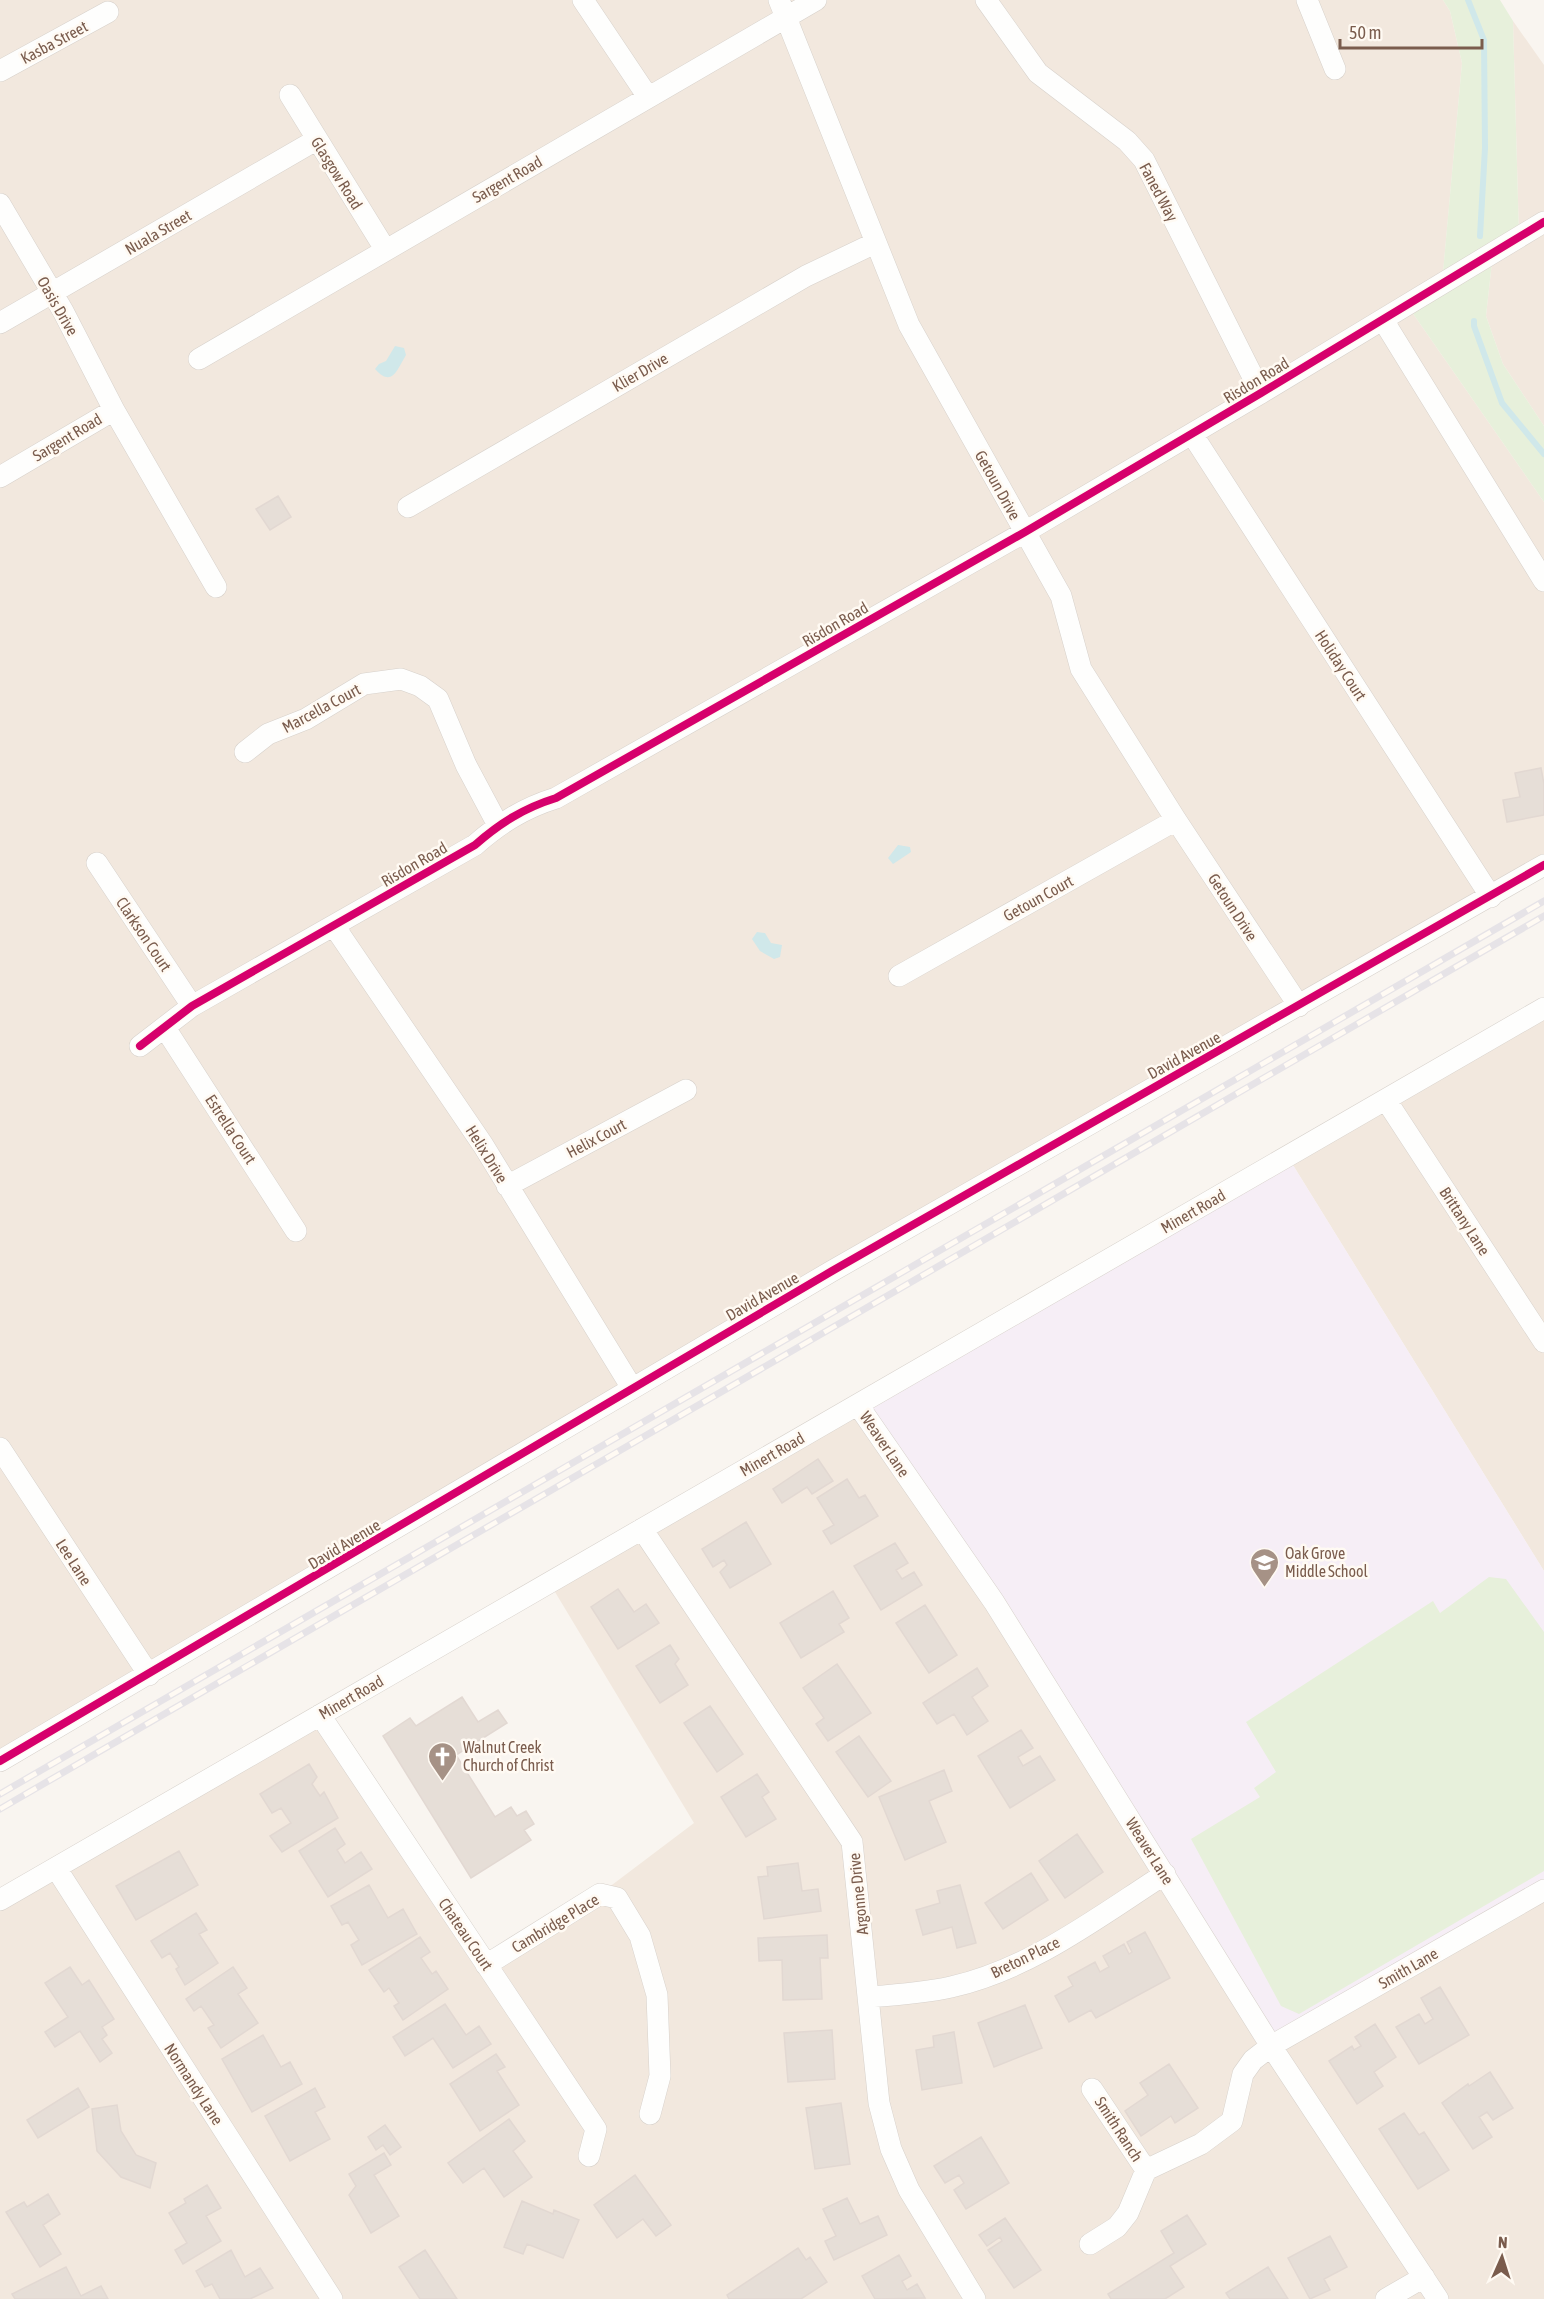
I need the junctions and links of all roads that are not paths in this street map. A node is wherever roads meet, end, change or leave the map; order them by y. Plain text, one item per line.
1 (583, 0) edge
2 (816, 0) edge
3 (987, 0) edge
4 (1307, 0) edge
5 (783, 8) edge
6 (108, 12) dead end
7 (1335, 69) dead end
8 (0, 71) edge
9 (290, 95) dead end
10 (648, 97) junction
11 (316, 140) junction
12 (0, 204) edge
13 (1544, 222) edge
14 (875, 243) junction
15 (385, 249) junction
16 (52, 293) junction
17 (1383, 320) junction
18 (0, 323) edge
19 (199, 358) dead end
20 (1262, 393) junction
21 (114, 410) junction
22 (1192, 434) junction
23 (0, 477) edge
24 (408, 507) dead end
25 (1025, 532) junction
26 (1544, 581) edge
27 (216, 587) dead end
28 (245, 752) dead end
29 (1176, 820) junction
30 (498, 825) junction
31 (97, 863) dead end
32 (1544, 865) edge
33 (1491, 897) junction
34 (334, 926) junction
35 (899, 976) dead end
36 (192, 1006) junction
37 (1299, 1006) junction
38 (1544, 1008) edge
39 (165, 1028) junction
40 (140, 1046) dead end
41 (686, 1090) dead end
42 (1386, 1100) junction
43 (507, 1186) junction
44 (296, 1231) dead end
45 (1544, 1342) edge
46 (632, 1388) junction
47 (858, 1405) junction
48 (0, 1448) edge
49 (642, 1529) junction
50 (149, 1676) junction
51 (320, 1715) junction
52 (0, 1761) edge
53 (56, 1868) junction
54 (1165, 1874) junction
55 (1544, 1890) edge
56 (0, 1900) edge
57 (486, 1965) junction
58 (869, 1997) junction
59 (1271, 2046) junction
60 (1092, 2089) dead end
61 (650, 2114) dead end
62 (589, 2156) dead end
63 (1146, 2170) junction
64 (1090, 2244) dead end
65 (1424, 2277) junction
66 (332, 2299) edge
67 (975, 2299) edge
68 (1386, 2299) edge
69 (1438, 2299) edge

1 - 10 street
2 - 5 street, Sargent Road
3 - 20 street, Faned Way
4 - 7 street
5 - 10 street, Sargent Road
5 - 14 street, Getoun Drive
6 - 8 street, Kasba Street
9 - 11 street, Glasgow Road
10 - 15 street, Sargent Road
11 - 15 street, Glasgow Road
11 - 16 street, Nuala Street
12 - 16 street, Oasis Drive
13 - 17 street, Risdon Road
14 - 24 street, Klier Drive
14 - 25 street, Getoun Drive
15 - 19 street, Sargent Road
16 - 18 street, Nuala Street
16 - 21 street, Oasis Drive
17 - 20 street, Risdon Road
17 - 26 street
20 - 22 street, Risdon Road
21 - 23 street, Sargent Road
21 - 27 street, Sargent Road
22 - 25 street, Risdon Road
22 - 33 street, Holiday Court
25 - 29 street, Getoun Drive
25 - 30 street, Risdon Road
28 - 30 street, Marcella Court
29 - 35 street, Getoun Court
29 - 37 street, Getoun Drive
30 - 34 street, Risdon Road
31 - 36 street, Clarkson Court
32 - 33 street, David Avenue
33 - 37 street, David Avenue
34 - 36 street, Risdon Road
34 - 43 street, Helix Drive
36 - 39 street, Risdon Road
37 - 46 street, David Avenue
38 - 42 street, Minert Road
39 - 40 street, Risdon Road
39 - 44 street, Estrella Court
41 - 43 street, Helix Court
42 - 45 street, Brittany Lane
42 - 47 street, Minert Road
43 - 46 street, Helix Drive
46 - 50 street, David Avenue
47 - 49 street, Minert Road
47 - 54 street, Weaver Lane
48 - 50 street, Lee Lane
49 - 51 street, Minert Road
49 - 58 street, Argonne Drive
50 - 52 street, David Avenue
51 - 53 street, Minert Road
51 - 57 street, Chateau Court
53 - 56 street, Minert Road
53 - 66 street, Normandy Lane
54 - 58 street, Breton Place
54 - 59 street, Weaver Lane
55 - 59 street, Smith Lane
57 - 61 street, Cambridge Place
57 - 62 street, Chateau Court
58 - 67 street, Argonne Drive
59 - 63 street, Smith Ranch
59 - 65 street, Weaver Lane
60 - 63 street, Smith Ranch
63 - 64 street, Smith Ranch
65 - 68 street
65 - 69 street, Weaver Lane

